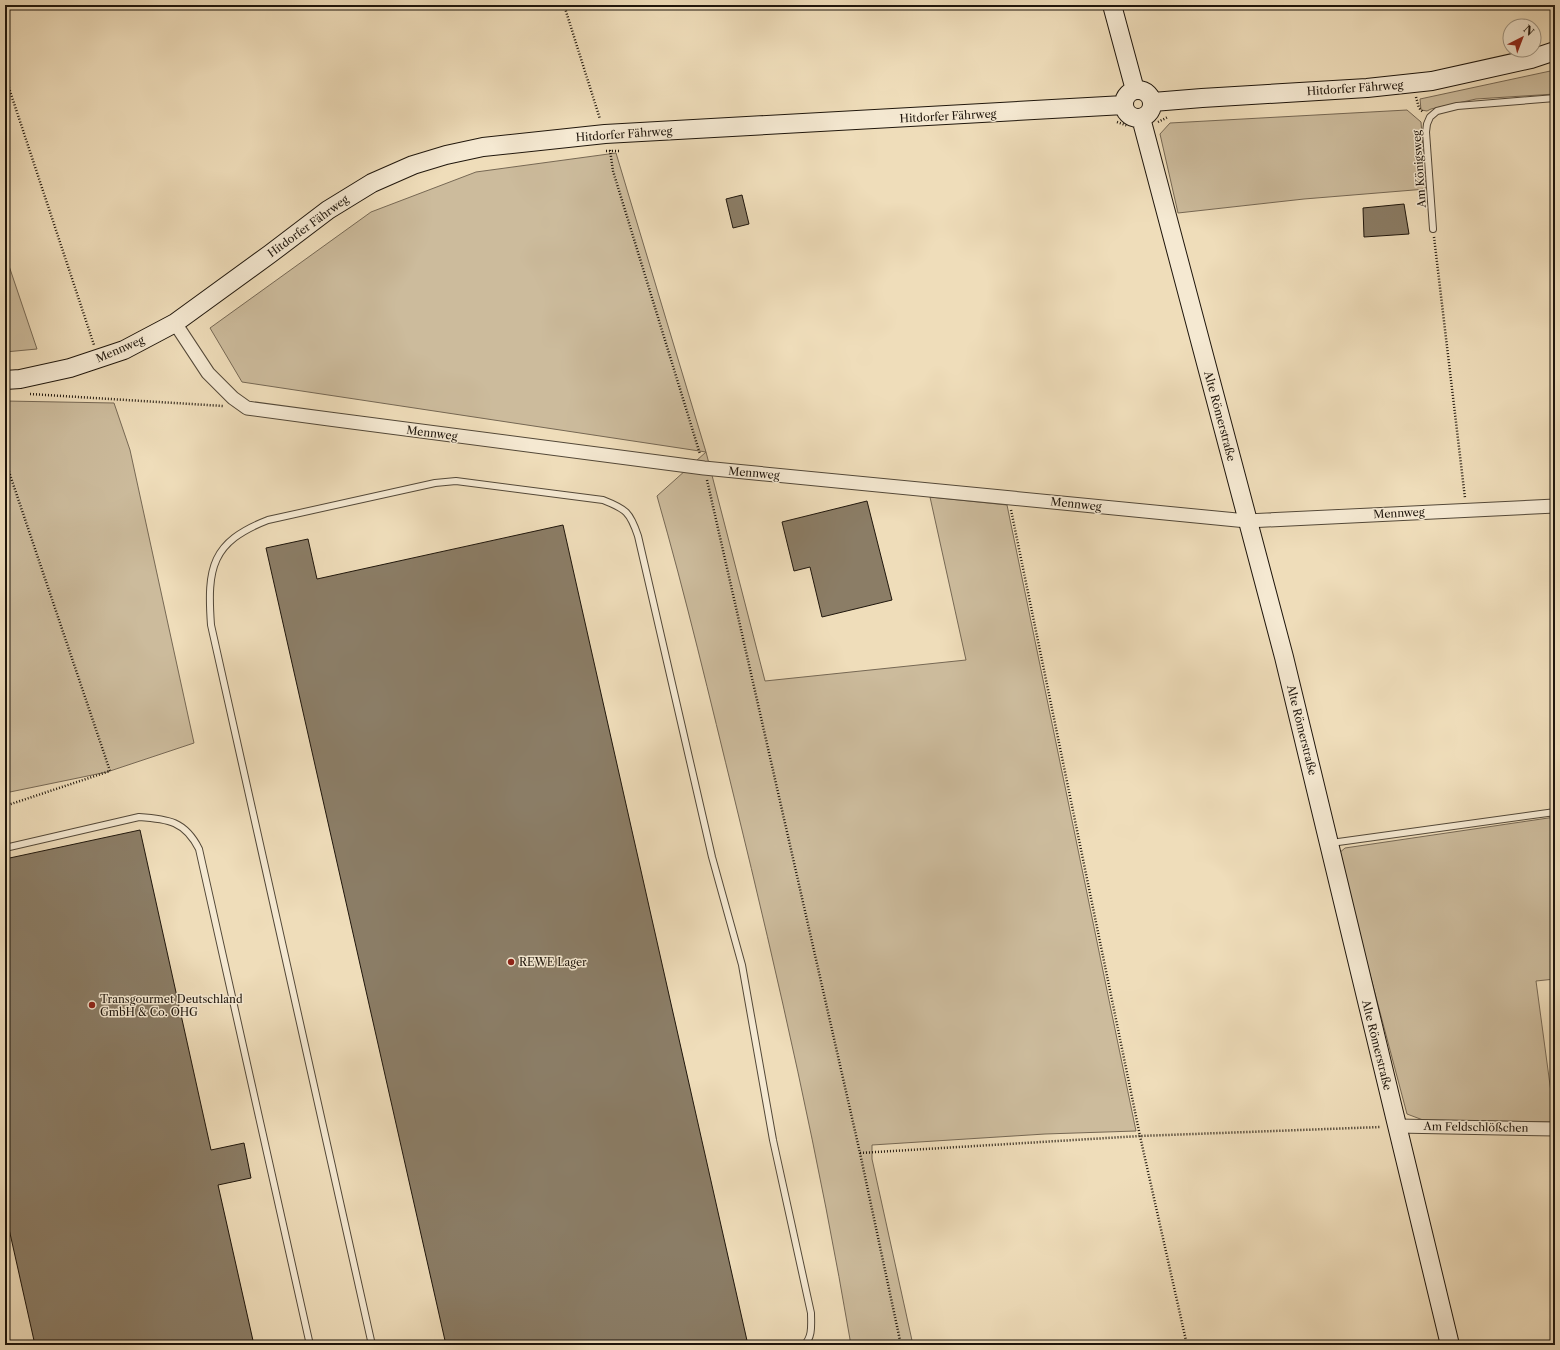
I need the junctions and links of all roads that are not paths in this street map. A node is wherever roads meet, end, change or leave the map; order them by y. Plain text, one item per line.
1 (1112, 5) edge
2 (1555, 52) edge
3 (1135, 90) junction
4 (1555, 98) edge
5 (1152, 102) junction
6 (1124, 105) junction
7 (1143, 123) junction
8 (1433, 229) road end
9 (175, 323) junction
10 (5, 380) edge
11 (1555, 506) edge
12 (1248, 521) junction
13 (1555, 812) edge
14 (1329, 843) junction
15 (5, 848) edge
16 (1397, 1126) junction
17 (1555, 1128) edge
18 (310, 1345) edge
19 (372, 1345) edge
20 (804, 1345) edge
21 (1450, 1345) edge

1 - 3 street
2 - 5 street, Hitdorfer Fährweg
3 - 5 street
3 - 6 street
4 - 8 lane, Am Königsweg
5 - 7 street
6 - 7 street
6 - 9 street, Hitdorfer Fährweg
7 - 12 street, Alte Römerstraße
9 - 10 street, Mennweg
9 - 12 street, Mennweg
11 - 12 street, Mennweg
12 - 14 street, Alte Römerstraße
13 - 14 lane
14 - 16 street, Alte Römerstraße
15 - 18 lane
16 - 17 street, Am Feldschlößchen
16 - 21 street, Alte Römerstraße
19 - 20 lane

